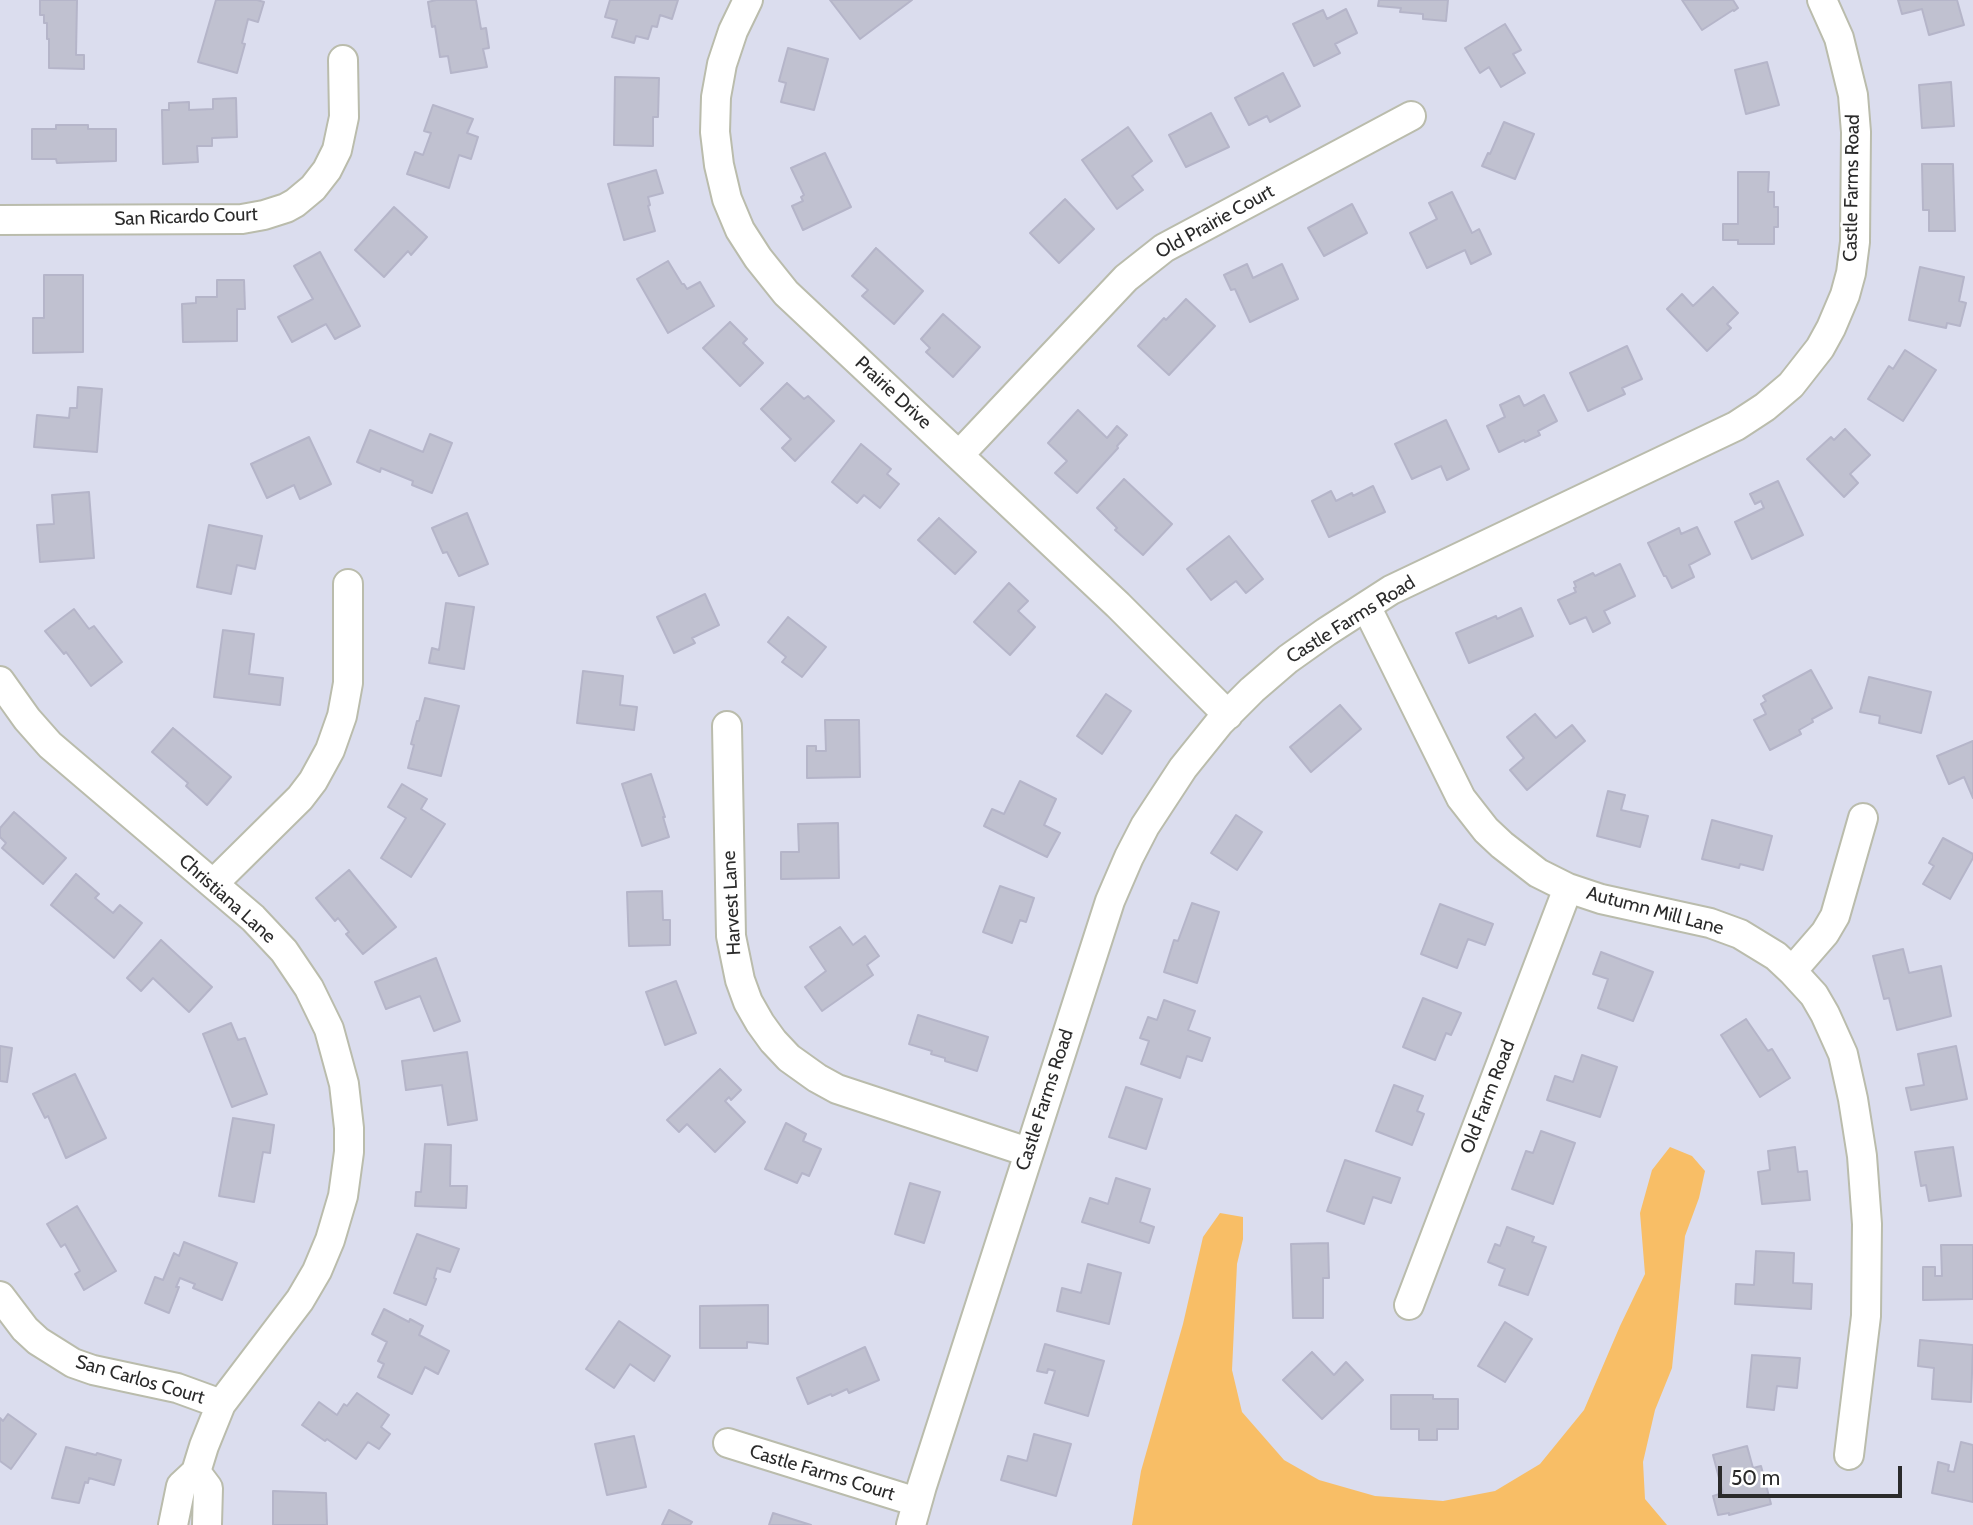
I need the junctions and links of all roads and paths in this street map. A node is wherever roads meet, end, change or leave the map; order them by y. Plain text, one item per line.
1 (748, 0) edge
2 (1822, 0) edge
3 (343, 60) dead end
4 (1412, 116) dead end
5 (0, 220) edge
6 (959, 455) junction
7 (348, 584) dead end
8 (1366, 606) junction
9 (0, 681) edge
10 (1228, 715) junction
11 (727, 726) dead end
12 (1863, 818) dead end
13 (213, 884) junction
14 (1568, 888) junction
15 (1792, 971) junction
16 (1028, 1152) junction
17 (0, 1296) edge
18 (1409, 1305) dead end
19 (221, 1404) junction
20 (728, 1443) dead end
21 (1849, 1455) dead end
22 (196, 1472) junction
23 (914, 1513) edge
24 (173, 1525) edge
25 (207, 1525) edge

1 - 6 street, Prairie Drive
2 - 8 street, Castle Farms Road
3 - 5 street, San Ricardo Court
4 - 6 street, Old Prairie Court
6 - 10 street, Prairie Drive
7 - 13 street
8 - 10 street, Castle Farms Road
8 - 14 street, Autumn Mill Lane
9 - 13 street, Christiana Lane
10 - 16 street, Castle Farms Road
11 - 16 street, Harvest Lane
12 - 15 street
13 - 19 street, Christiana Lane
14 - 15 street, Autumn Mill Lane
14 - 18 street, Old Farm Road
15 - 21 street, Autumn Mill Lane
16 - 23 street, Castle Farms Road
17 - 19 street, San Carlos Court
19 - 22 street, Christiana Lane
20 - 23 street, Castle Farms Court
22 - 24 street, Christiana Lane
22 - 25 street

